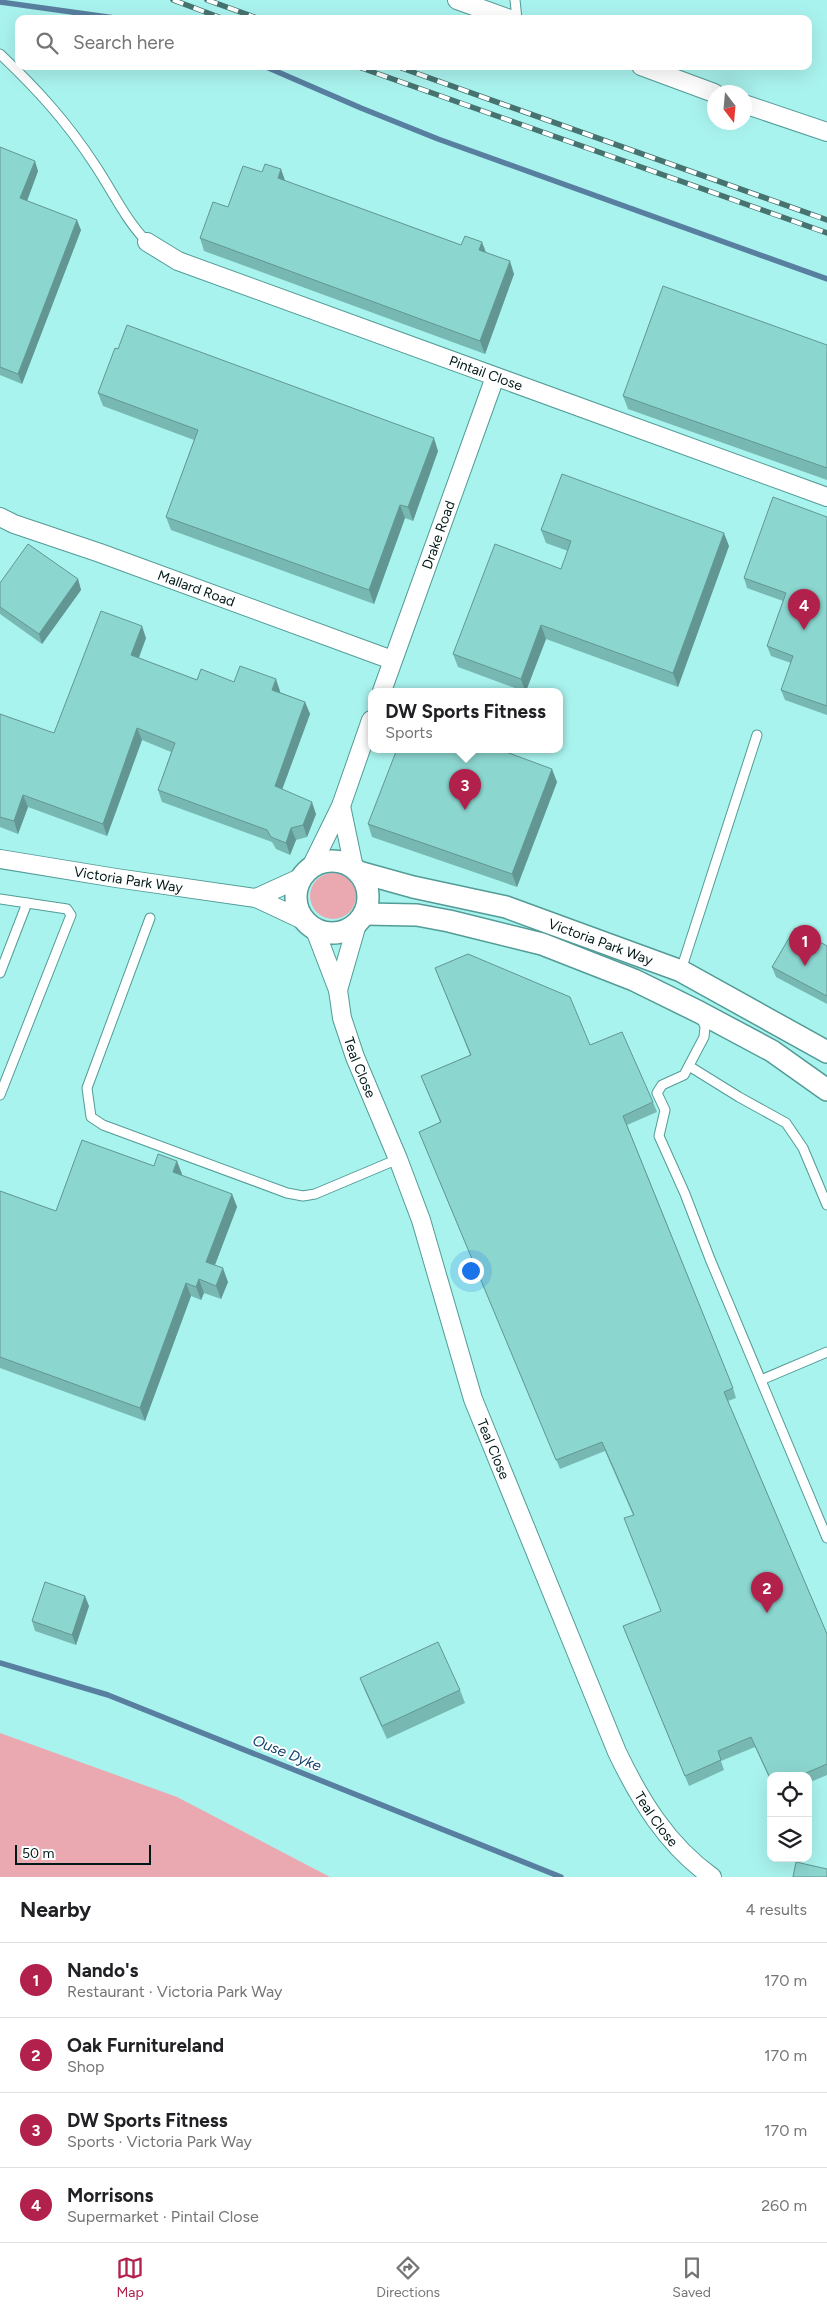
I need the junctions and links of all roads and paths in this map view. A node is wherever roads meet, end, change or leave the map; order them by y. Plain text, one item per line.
1 (457, 0) edge
2 (515, 0) edge
3 (499, 15) edge
4 (517, 15) edge
5 (0, 54) edge
6 (15, 69) edge
7 (16, 70) edge
8 (652, 70) edge
9 (707, 90) edge
10 (752, 107) edge
11 (827, 132) edge
12 (147, 242) joint
13 (495, 377) junction
14 (827, 497) edge
15 (0, 517) edge
16 (392, 660) junction
17 (383, 688) edge
18 (368, 729) edge
19 (757, 735) dead end
20 (341, 806) junction
21 (0, 859) edge
22 (356, 870) junction
23 (306, 873) junction
24 (256, 898) junction
25 (0, 899) edge
26 (27, 903) junction
27 (150, 918) dead end
28 (360, 919) junction
29 (308, 924) junction
30 (681, 971) junction
31 (0, 973) edge
32 (338, 990) junction
33 (699, 1012) junction
34 (827, 1052) edge
35 (689, 1066) junction
36 (827, 1090) edge
37 (0, 1095) edge
38 (398, 1158) junction
39 (827, 1205) edge
40 (827, 1352) edge
41 (761, 1380) junction
42 (827, 1538) edge
43 (712, 1877) edge

1 - 3 street
2 - 4 lane
5 - 6 lane
7 - 12 lane
8 - 9 street
10 - 11 street
12 - 13 street, Pintail Close
13 - 14 street, Pintail Close
13 - 16 street, Drake Road
15 - 16 street, Mallard Road
16 - 17 street, Drake Road
18 - 20 street
19 - 30 lane
20 - 22 street
20 - 23 street
21 - 24 street, Victoria Park Way
22 - 23 street
22 - 28 street
22 - 30 street, Victoria Park Way
23 - 24 street
23 - 29 street
24 - 29 street, Victoria Park Way
25 - 26 lane
26 - 31 lane
26 - 37 lane
27 - 38 lane
28 - 29 street
28 - 32 street, Teal Close
28 - 33 street, Victoria Park Way
29 - 32 street, Teal Close
30 - 34 street, Victoria Park Way
32 - 38 street, Teal Close
33 - 35 lane
33 - 36 street, Victoria Park Way
35 - 39 lane
35 - 41 lane
38 - 43 street, Teal Close
40 - 41 lane
41 - 42 lane

